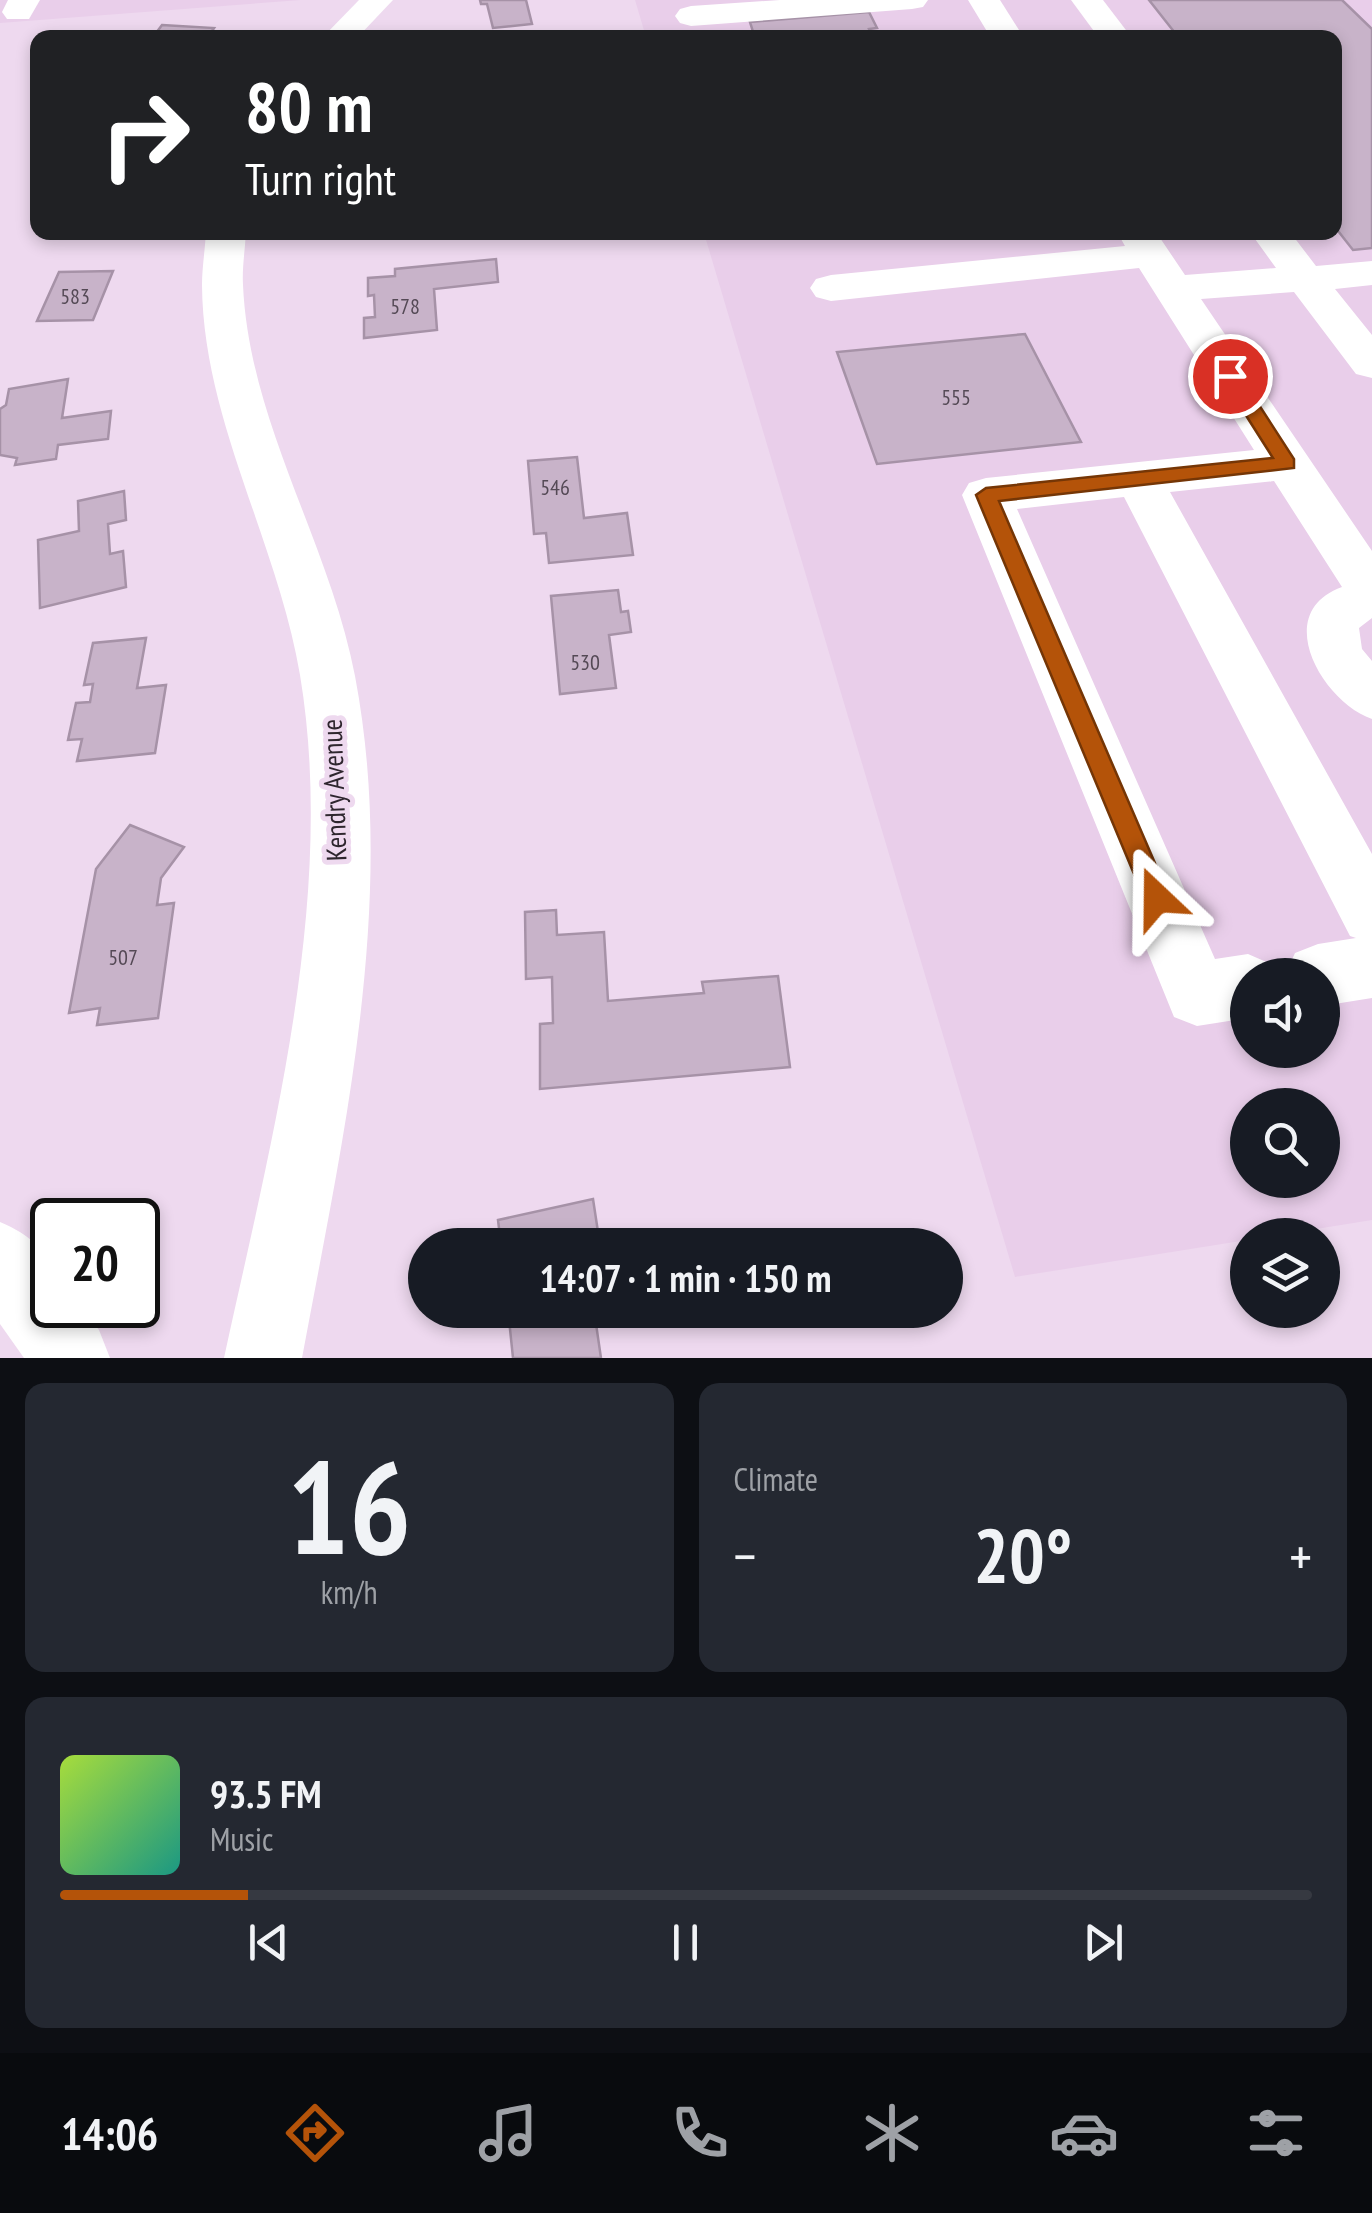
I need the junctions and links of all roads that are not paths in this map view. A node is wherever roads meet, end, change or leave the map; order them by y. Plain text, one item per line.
1 (378, 0) edge
2 (912, 0) edge
3 (984, 0) edge
4 (1087, 0) edge
5 (691, 16) dead end
6 (346, 30) edge
7 (1003, 30) edge
8 (1110, 30) edge
9 (225, 240) edge
10 (1275, 240) edge
11 (1153, 259) edge
12 (1372, 274) edge
13 (1305, 278) junction
14 (831, 288) dead end
15 (1372, 364) edge
16 (1287, 464) junction
17 (1138, 478) junction
18 (1372, 595) edge
19 (1372, 696) edge
20 (1372, 914) edge
21 (1372, 966) edge
22 (1340, 971) edge
23 (1230, 989) edge
24 (0, 1260) edge
25 (71, 1358) edge
26 (263, 1358) edge

1 - 6 street
2 - 5 street
3 - 7 street
4 - 8 street
9 - 26 street, Kendry Avenue
10 - 13 street
11 - 13 street
11 - 14 street
11 - 16 street
12 - 13 street
13 - 15 street
16 - 17 street
16 - 18 street
17 - 20 street
17 - 23 street
18 - 19 street
21 - 22 street
24 - 25 street

